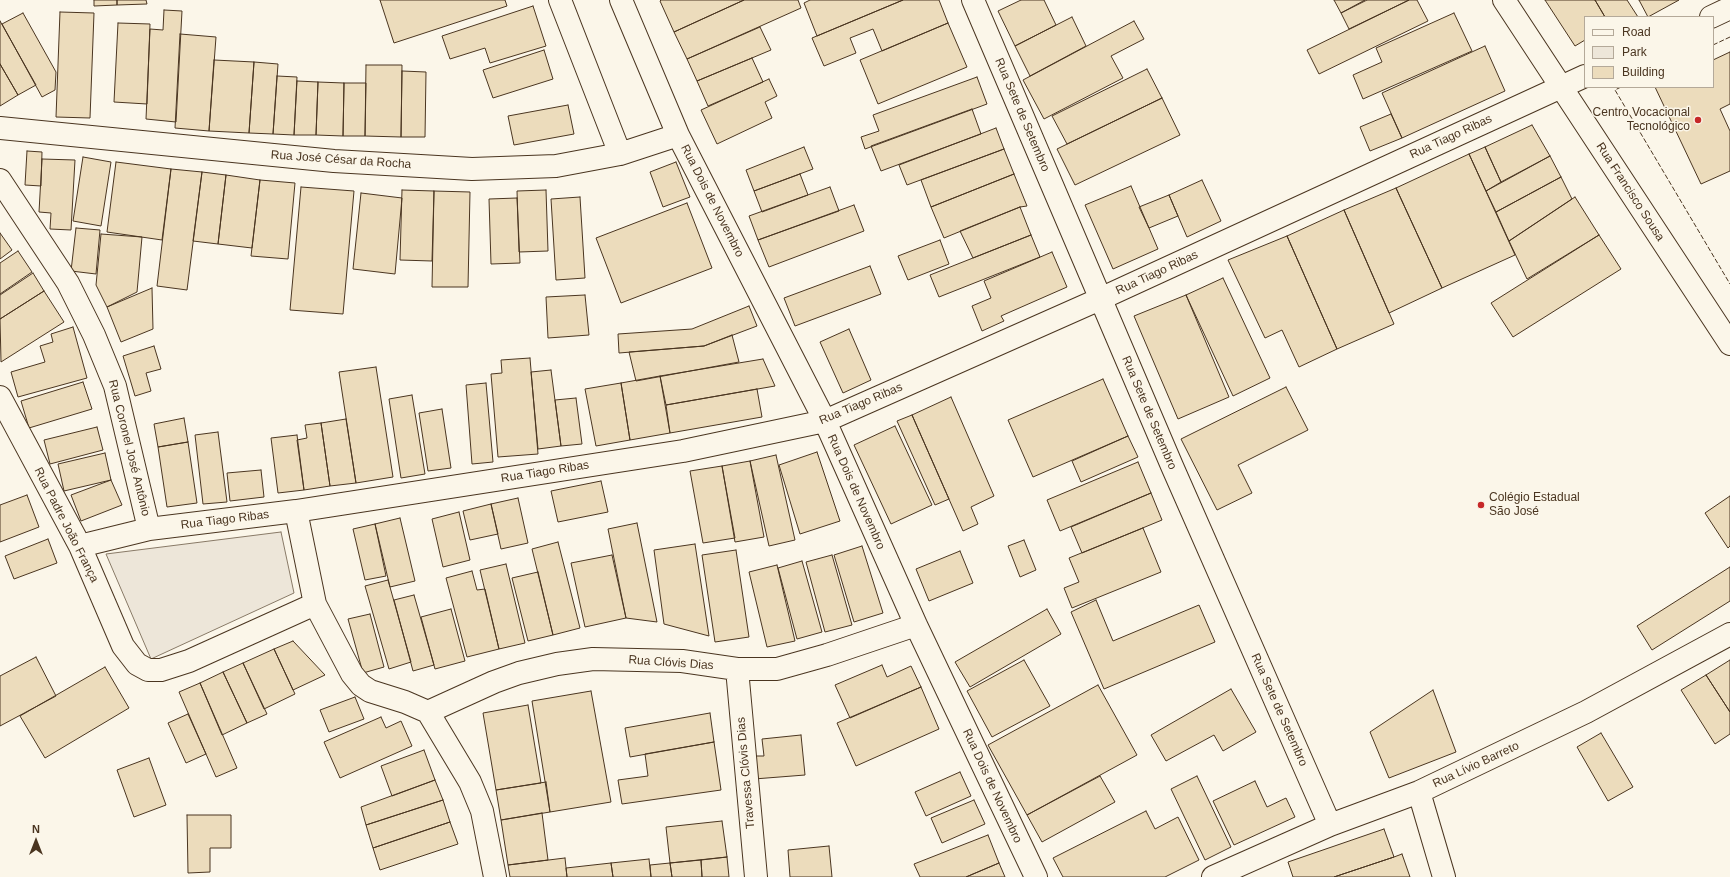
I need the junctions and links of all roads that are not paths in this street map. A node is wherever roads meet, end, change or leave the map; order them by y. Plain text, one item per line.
1 (560, 0) edge
2 (621, 0) edge
3 (973, 0) edge
4 (1504, 0) edge
5 (1730, 8) edge
6 (1713, 16) edge
7 (1584, 76) edge
8 (1561, 87) junction
9 (0, 128) edge
10 (678, 135) junction
11 (620, 154) junction
12 (0, 180) edge
13 (1100, 300) junction
14 (1728, 336) edge
15 (0, 397) edge
16 (825, 422) junction
17 (296, 511) junction
18 (149, 529) junction
19 (80, 546) junction
20 (315, 604) junction
21 (916, 625) junction
22 (1730, 634) edge
23 (737, 669) junction
24 (428, 712) junction
25 (1419, 792) junction
26 (1330, 825) junction
27 (495, 877) edge
28 (756, 877) edge
29 (1036, 877) edge
30 (1213, 877) edge
31 (1444, 877) edge

1 - 11 street
2 - 10 street, Rua Dois de Novembro
3 - 13 street, Rua Sete de Setembro
4 - 8 street, Rua Francisco Sousa
5 - 6 street
7 - 8 street, Rua Tiago Ribas
8 - 13 street, Rua Tiago Ribas
8 - 14 street, Rua Francisco Sousa
9 - 11 street, Rua José César da Rocha
10 - 11 street, Rua José César da Rocha
10 - 16 street, Rua Dois de Novembro
12 - 18 street, Rua Coronel José Antônio
13 - 16 street, Rua Tiago Ribas
13 - 26 street, Rua Sete de Setembro
15 - 19 street, Rua Padre João França
16 - 17 street, Rua Tiago Ribas
16 - 21 street, Rua Dois de Novembro
17 - 18 street, Rua Tiago Ribas
17 - 20 street
18 - 19 street, Rua Tiago Ribas
19 - 20 street, Rua Padre João França
20 - 24 street
21 - 23 street, Rua Clóvis Dias
21 - 29 street, Rua Dois de Novembro
22 - 25 street, Rua Lívio Barreto
23 - 24 street, Rua Clóvis Dias
23 - 28 street, Travessa Clóvis Dias
24 - 27 street
25 - 26 street, Rua Lívio Barreto
25 - 31 street
26 - 30 street, Rua Lívio Barreto

